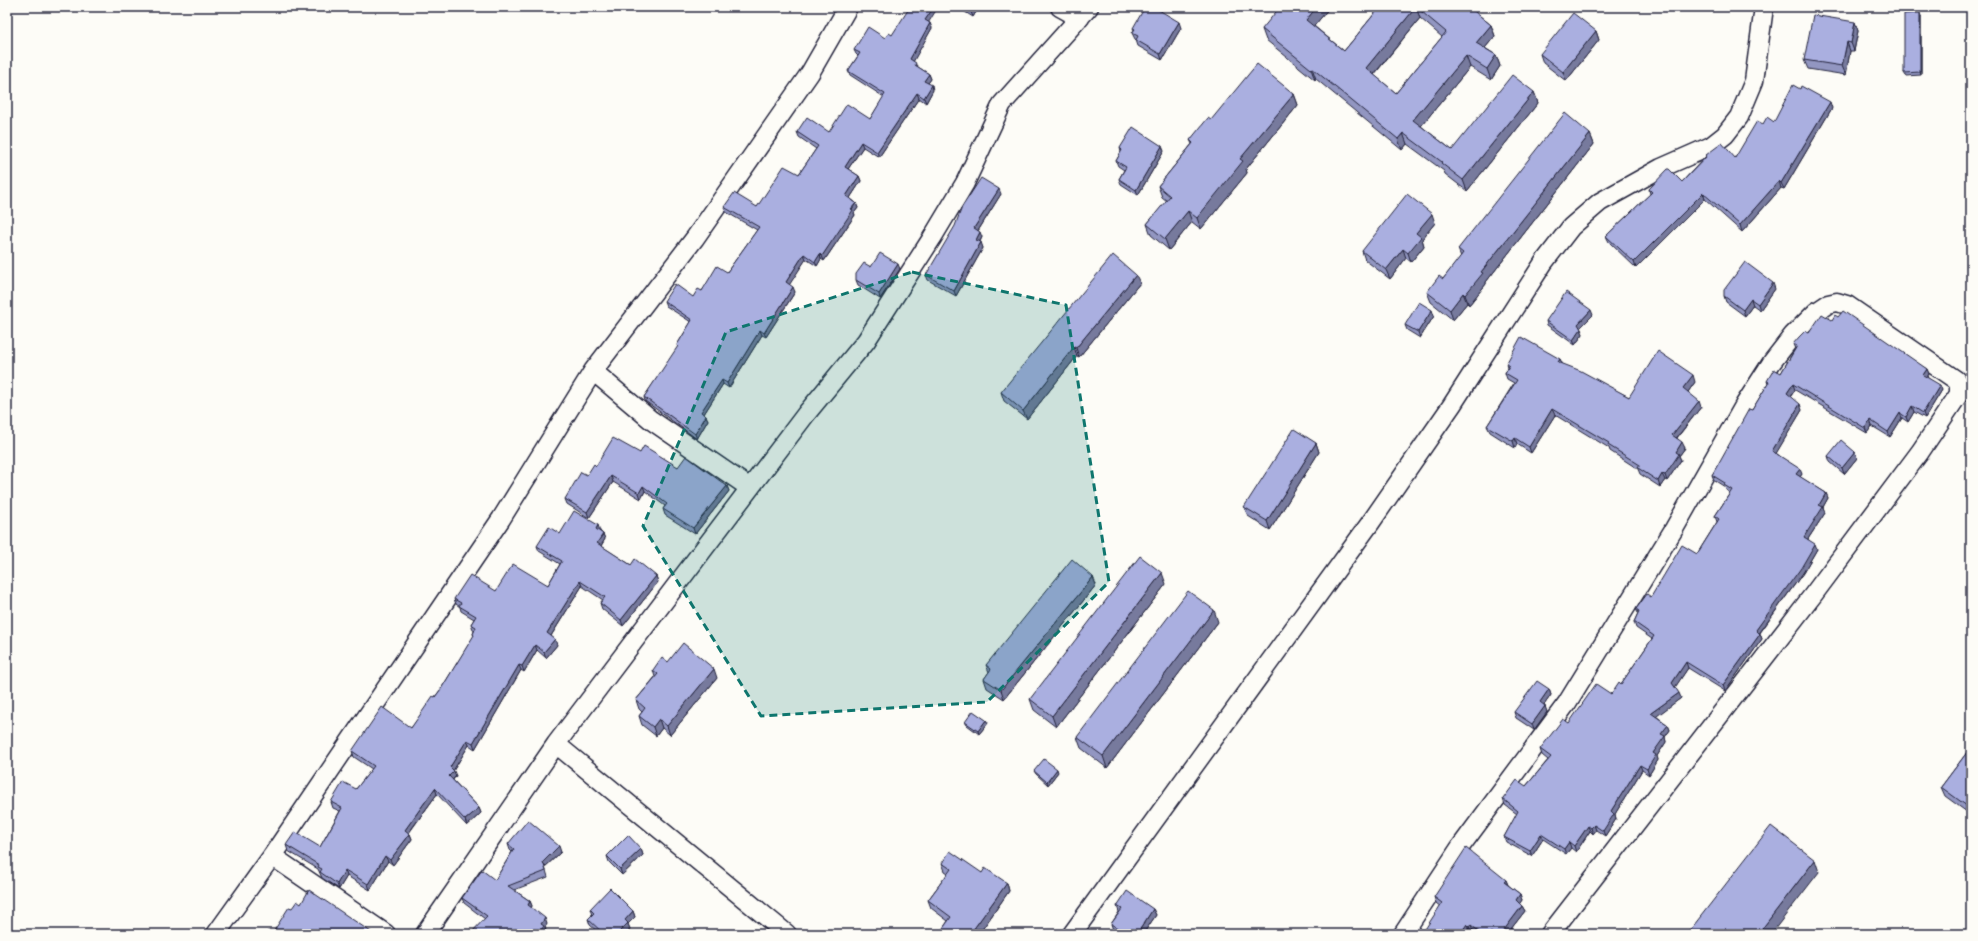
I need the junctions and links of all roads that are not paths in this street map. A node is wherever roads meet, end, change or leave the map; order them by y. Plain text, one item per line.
1 (848, 7) edge
2 (1060, 7) edge
3 (1764, 7) edge
4 (1084, 13) edge
5 (593, 372) junction
6 (750, 488) junction
7 (556, 744) junction
8 (272, 856) junction
9 (216, 934) edge
10 (386, 934) edge
11 (425, 934) edge
12 (788, 934) edge
13 (1072, 934) edge
14 (1403, 934) edge
15 (1550, 934) edge

1 - 5 street
2 - 4 street
3 - 13 street
4 - 6 street
5 - 6 street
5 - 8 street
6 - 7 street
7 - 11 street
7 - 12 street
8 - 9 street
8 - 10 street
14 - 15 street

